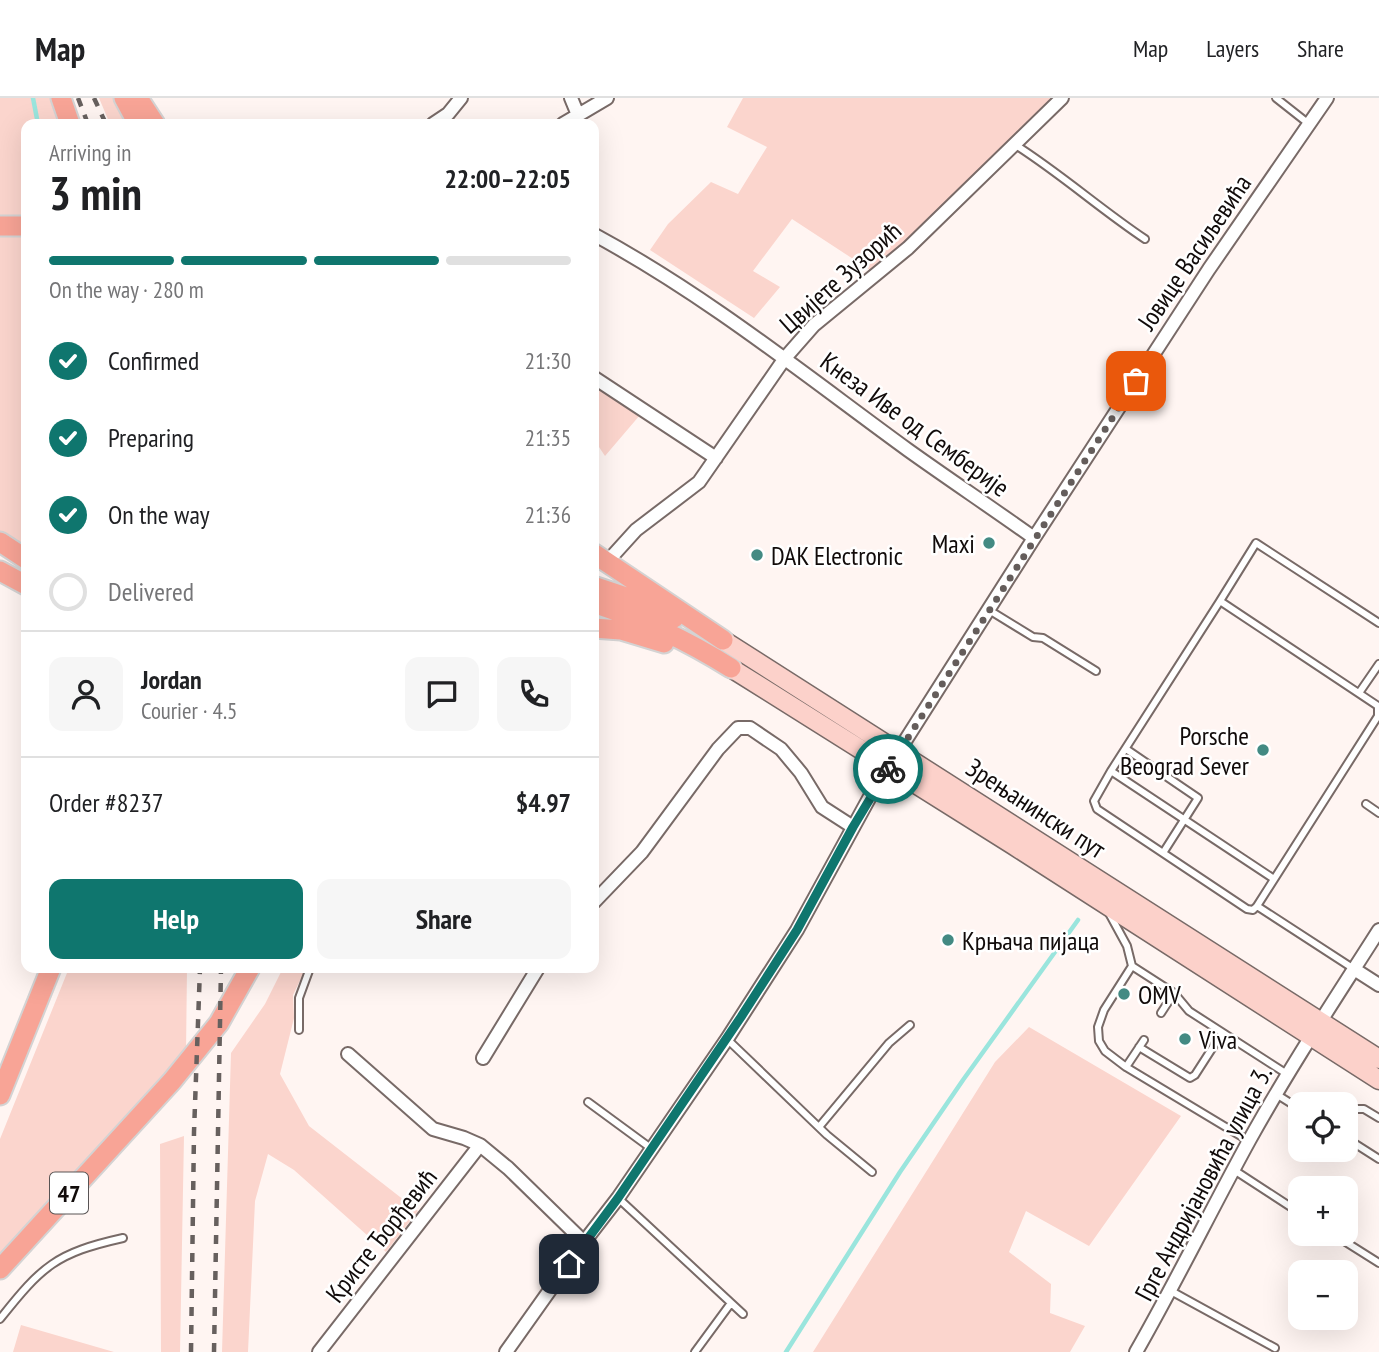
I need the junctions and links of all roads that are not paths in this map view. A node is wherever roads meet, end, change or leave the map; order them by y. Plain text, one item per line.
1 (61, 98) edge
2 (124, 98) edge
3 (138, 98) edge
4 (461, 98) edge
5 (570, 98) edge
6 (607, 98) edge
7 (1062, 98) edge
8 (1276, 98) edge
9 (1327, 98) edge
10 (578, 115) junction
11 (68, 119) edge
12 (135, 119) edge
13 (152, 119) edge
14 (440, 119) edge
15 (571, 119) edge
16 (1308, 124) junction
17 (1014, 144) junction
18 (0, 226) edge
19 (21, 226) edge
20 (599, 237) edge
21 (1145, 239) dead end
22 (785, 358) junction
23 (599, 381) edge
24 (716, 458) junction
25 (1034, 538) junction
26 (0, 542) edge
27 (21, 556) edge
28 (600, 557) edge
29 (0, 571) edge
30 (21, 582) edge
31 (599, 588) edge
32 (1220, 601) junction
33 (599, 605) edge
34 (989, 610) junction
35 (1379, 623) edge
36 (599, 628) edge
37 (723, 640) junction
38 (1379, 664) edge
39 (731, 668) junction
40 (1096, 671) dead end
41 (1359, 693) junction
42 (1126, 749) junction
43 (894, 759) junction
44 (1111, 771) junction
45 (1366, 804) dead end
46 (1379, 813) edge
47 (1185, 820) junction
48 (853, 827) junction
49 (1163, 853) junction
50 (1274, 879) junction
51 (599, 897) edge
52 (1102, 903) junction
53 (1257, 906) junction
54 (1379, 930) edge
55 (1132, 966) junction
56 (1353, 969) junction
57 (49, 973) edge
58 (247, 973) edge
59 (308, 973) edge
60 (535, 973) edge
61 (1379, 985) edge
62 (1174, 993) junction
63 (1161, 1013) dead end
64 (910, 1024) dead end
65 (1315, 1029) junction
66 (299, 1030) dead end
67 (1222, 1033) junction
68 (727, 1039) junction
69 (1144, 1040) dead end
70 (1139, 1047) junction
71 (348, 1054) dead end
72 (484, 1058) dead end
73 (1379, 1059) edge
74 (1126, 1067) junction
75 (1287, 1074) junction
76 (1379, 1080) edge
77 (1276, 1094) junction
78 (0, 1095) edge
79 (588, 1102) dead end
80 (1288, 1102) edge
81 (1358, 1109) edge
82 (1379, 1118) edge
83 (819, 1127) junction
84 (1249, 1140) junction
85 (480, 1146) junction
86 (1358, 1146) edge
87 (652, 1149) junction
88 (1379, 1160) edge
89 (1234, 1170) junction
90 (873, 1172) dead end
91 (618, 1198) junction
92 (1288, 1205) edge
93 (123, 1238) dead end
94 (584, 1242) junction
95 (1353, 1246) edge
96 (1379, 1263) edge
97 (0, 1269) edge
98 (1171, 1291) junction
99 (732, 1303) junction
100 (743, 1314) dead end
101 (0, 1319) edge
102 (1275, 1348) dead end
103 (319, 1352) edge
104 (506, 1352) edge
105 (695, 1352) edge
106 (1136, 1352) edge

1 - 11 main road
2 - 12 main road
3 - 13 main road
4 - 14 street
5 - 10 street
6 - 10 street
7 - 17 street, Цвијете Зузорић
8 - 16 lane
9 - 16 street, Јовице Васиљевића
10 - 15 street
16 - 25 street, Јовице Васиљевића
17 - 21 lane
17 - 22 street, Цвијете Зузорић
18 - 19 main road
20 - 22 street, Кнеза Иве од Семберије
22 - 24 street, Цвијете Зузорић
22 - 25 street, Кнеза Иве од Семберије
23 - 24 street
24 - 28 street, Цвијете Зузорић
25 - 34 street, Јовице Васиљевића
26 - 27 main road
28 - 37 main road
29 - 30 main road
31 - 37 main road
32 - 35 lane
32 - 41 lane
32 - 42 lane
33 - 39 main road
34 - 40 lane
34 - 43 street, Јовице Васиљевића
36 - 39 main road
37 - 43 main road, Зрењанински пут
38 - 41 lane
39 - 43 main road, Зрењанински пут
41 - 50 lane
42 - 44 lane
42 - 47 lane
43 - 48 street, Јовице Васиљевића
43 - 52 main road, Зрењанински пут
43 - 65 main road, Зрењанински пут
44 - 47 lane
44 - 49 lane
45 - 46 lane
47 - 49 lane
47 - 50 lane
48 - 51 street
48 - 68 street, Јовице Васиљевића
49 - 53 lane
50 - 53 lane
52 - 55 lane
52 - 65 main road, Зрењанински пут
53 - 56 lane
54 - 56 street
55 - 62 lane
55 - 74 lane
56 - 61 street
56 - 65 street
57 - 78 main road
58 - 97 main road, 47
59 - 66 lane
60 - 72 street
62 - 63 lane
62 - 67 lane
64 - 83 lane
65 - 73 main road, Зрењанински пут
65 - 75 street, Грге Андријановића улица 3.
65 - 76 main road, Зрењанински пут
67 - 70 lane
67 - 75 lane
68 - 83 lane
68 - 87 street, Јовице Васиљевића
69 - 70 lane
70 - 74 lane
71 - 85 street, Кристе Ђорђевић
74 - 84 lane
75 - 77 street, Грге Андријановића улица 3.
77 - 80 lane
77 - 84 street, Грге Андријановића улица 3.
79 - 87 lane
81 - 82 lane
83 - 90 lane
84 - 89 street, Грге Андријановића улица 3.
85 - 94 street, Кристе Ђорђевић
85 - 103 street, Кристе Ђорђевић
86 - 88 lane
87 - 91 street, Јовице Васиљевића
89 - 92 lane
89 - 98 street, Грге Андријановића улица 3.
91 - 94 street, Јовице Васиљевића
91 - 99 lane
93 - 101 lane
94 - 104 street, Јовице Васиљевића
95 - 96 lane
98 - 102 lane
98 - 106 street, Грге Андријановића улица 3.
99 - 100 lane
99 - 105 lane

